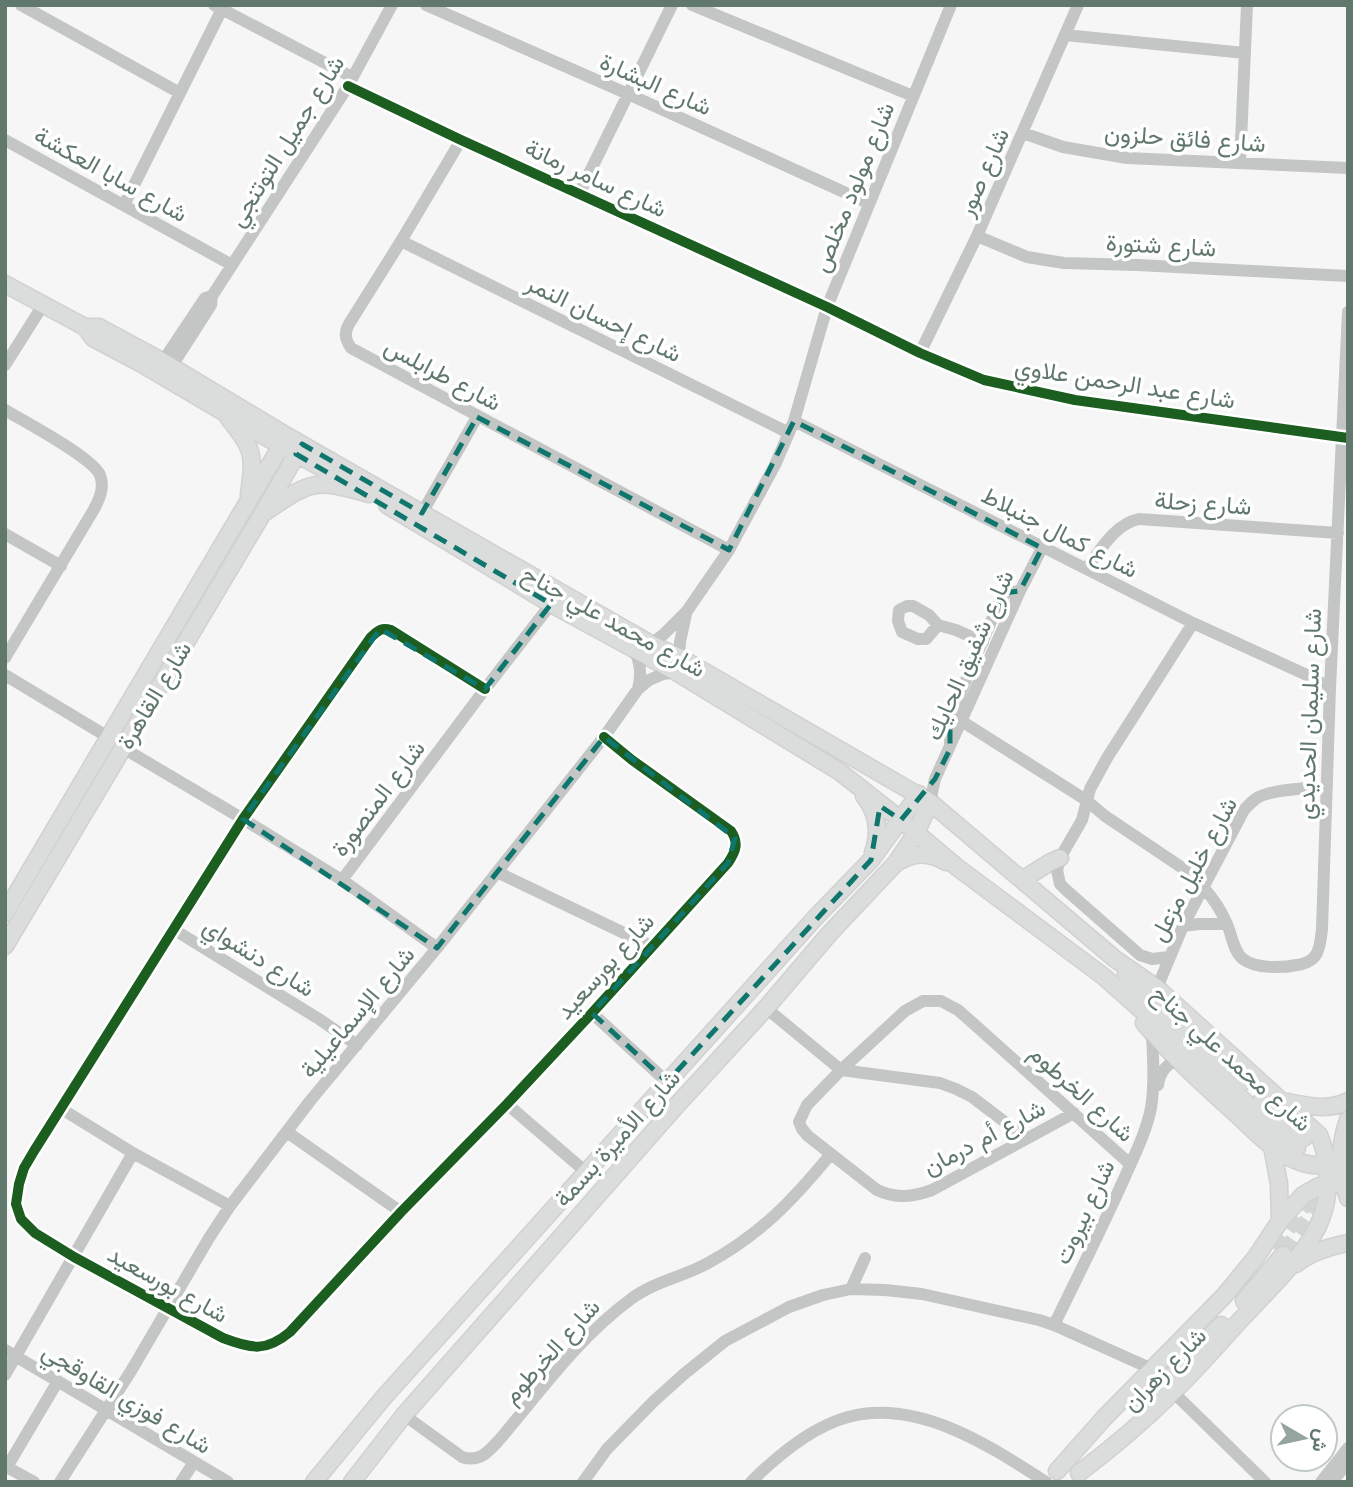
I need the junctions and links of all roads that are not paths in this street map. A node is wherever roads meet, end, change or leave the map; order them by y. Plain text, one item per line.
1 (22, 5) edge
2 (392, 5) edge
3 (426, 5) edge
4 (671, 5) edge
5 (692, 5) edge
6 (951, 5) edge
7 (1078, 5) edge
8 (1247, 5) edge
9 (220, 6) edge
10 (1065, 35) junction
11 (1245, 52) junction
12 (350, 81) junction
13 (180, 93) junction
14 (628, 94) junction
15 (913, 96) junction
16 (1023, 133) junction
17 (5, 140) edge
18 (461, 140) junction
19 (1240, 163) junction
20 (1348, 168) edge
21 (579, 194) junction
22 (868, 203) junction
23 (124, 205) junction
24 (977, 236) junction
25 (401, 241) junction
26 (232, 265) junction
27 (1348, 276) edge
28 (5, 284) edge
29 (43, 305) junction
30 (827, 307) junction
31 (1348, 312) edge
32 (920, 353) junction
33 (5, 365) edge
34 (164, 369) junction
35 (5, 411) edge
36 (223, 412) junction
37 (477, 417) junction
38 (792, 427) junction
39 (1345, 437) edge
40 (284, 441) junction
41 (299, 449) junction
42 (369, 494) junction
43 (247, 505) junction
44 (263, 513) junction
45 (422, 513) junction
46 (1338, 533) junction
47 (5, 534) edge
48 (1042, 548) junction
49 (729, 550) junction
50 (61, 566) junction
51 (1087, 568) junction
52 (1020, 591) junction
53 (551, 604) junction
54 (687, 611) junction
55 (1193, 623) junction
56 (938, 625) dead end
57 (983, 642) junction
58 (650, 644) junction
59 (634, 648) junction
60 (5, 658) edge
61 (678, 664) junction
62 (1331, 673) junction
63 (5, 675) edge
64 (1309, 676) junction
65 (1330, 688) junction
66 (485, 689) junction
67 (638, 689) junction
68 (962, 722) junction
69 (108, 737) junction
70 (604, 737) junction
71 (123, 748) junction
72 (950, 749) junction
73 (840, 772) junction
74 (1326, 787) junction
75 (925, 798) junction
76 (1086, 800) junction
77 (243, 819) junction
78 (901, 820) junction
79 (916, 833) junction
80 (1060, 858) junction
81 (871, 860) junction
82 (891, 867) junction
83 (958, 868) junction
84 (1187, 871) dead end
85 (497, 872) junction
86 (342, 880) junction
87 (1022, 880) junction
88 (1203, 887) junction
89 (5, 913) edge
90 (1227, 925) junction
91 (1183, 926) junction
92 (173, 929) junction
93 (5, 946) edge
94 (651, 946) junction
95 (437, 948) junction
96 (1168, 957) junction
97 (1115, 959) junction
98 (1104, 976) junction
99 (1157, 988) junction
100 (766, 1008) junction
101 (592, 1013) junction
102 (1152, 1033) junction
103 (357, 1045) junction
104 (1176, 1059) junction
105 (841, 1070) junction
106 (667, 1082) junction
107 (1280, 1101) junction
108 (1348, 1101) edge
109 (507, 1104) junction
110 (60, 1108) junction
111 (1074, 1112) junction
112 (1348, 1120) edge
113 (287, 1132) junction
114 (1147, 1134) junction
115 (1026, 1138) junction
116 (1272, 1146) junction
117 (133, 1153) junction
118 (830, 1155) junction
119 (1338, 1163) edge
120 (1130, 1164) junction
121 (586, 1172) junction
122 (1342, 1187) edge
123 (230, 1206) junction
124 (401, 1212) junction
125 (1280, 1221) junction
126 (1106, 1224) junction
127 (1348, 1243) edge
128 (74, 1257) junction
129 (865, 1258) dead end
130 (1281, 1277) junction
131 (852, 1289) junction
132 (167, 1308) junction
133 (1057, 1326) junction
134 (11, 1353) edge
135 (1152, 1369) junction
136 (5, 1375) edge
137 (58, 1381) junction
138 (1174, 1392) junction
139 (105, 1409) junction
140 (404, 1415) junction
141 (1348, 1448) edge
142 (194, 1462) junction
143 (1348, 1462) edge
144 (6, 1466) edge
145 (1075, 1477) edge
146 (1050, 1478) edge
147 (34, 1482) edge
148 (60, 1482) edge
149 (181, 1482) edge
150 (228, 1482) edge
151 (314, 1482) edge
152 (352, 1482) edge
153 (583, 1482) edge
154 (751, 1482) edge
155 (1265, 1482) edge
156 (1321, 1482) edge
157 (1332, 1482) edge

1 - 13 street
2 - 12 street, شارع جميل التوتنجي
3 - 14 street, شارع البشارة
4 - 14 street
5 - 15 street
6 - 15 street, شارع مولود مخلص
7 - 10 street, شارع صور
8 - 11 street
9 - 12 street, شارع سامر رمانة
9 - 13 street
10 - 11 street
10 - 16 street, شارع صور
11 - 19 street
12 - 18 street, شارع سامر رمانة
12 - 26 street, شارع جميل التوتنجي
13 - 23 street
14 - 21 street
14 - 22 street, شارع البشارة
15 - 22 street, شارع مولود مخلص
16 - 19 street, شارع فائق حلزون
16 - 24 street, شارع صور
17 - 23 street, شارع سابا العكشة
18 - 21 street, شارع سامر رمانة
18 - 25 street, شارع طرابلس
19 - 20 street, شارع فائق حلزون
21 - 30 street, شارع سامر رمانة
22 - 30 street, شارع مولود مخلص
23 - 26 street, شارع سابا العكشة
24 - 27 street, شارع شتورة
24 - 32 street, شارع صور
25 - 37 street, شارع طرابلس
25 - 38 street, شارع إحسان النمر
26 - 34 street, شارع جميل التوتنجي
28 - 29 main road, شارع محمد علي جناح
29 - 33 street
29 - 34 main road, شارع محمد علي جناح
30 - 32 street, شارع عبد الرحمن علاوي
30 - 38 street, شارع مولود مخلص
31 - 39 street, شارع سليمان الحديدي
32 - 39 street, شارع عبد الرحمن علاوي
34 - 36 main road, شارع محمد علي جناح
34 - 40 main road, شارع محمد علي جناح
35 - 50 street
36 - 40 main road, شارع محمد علي جناح
36 - 43 main road
37 - 45 street
37 - 49 street, شارع طرابلس
38 - 48 street, شارع كمال جنبلاط
38 - 49 street, شارع مولود مخلص
39 - 46 street, شارع سليمان الحديدي
40 - 41 main road, شارع محمد علي جناح
40 - 43 main road, شارع القاهرة
41 - 42 main road, شارع محمد علي جناح
41 - 44 main road, شارع القاهرة
41 - 45 main road, شارع محمد علي جناح
42 - 44 main road
42 - 53 main road, شارع محمد علي جناح
43 - 69 main road, شارع القاهرة
44 - 71 main road, شارع القاهرة
45 - 58 main road, شارع محمد علي جناح
46 - 51 street, شارع زحلة
46 - 62 street, شارع سليمان الحديدي
47 - 50 street
48 - 51 street, شارع كمال جنبلاط
48 - 52 street, شارع شفيق الحايك
49 - 54 street, شارع مولود مخلص
50 - 60 street
51 - 55 street, شارع كمال جنبلاط
52 - 57 street
52 - 68 street, شارع شفيق الحايك
53 - 59 main road, شارع محمد علي جناح
53 - 66 street, شارع المنصورة
54 - 58 street, شارع مولود مخلص
54 - 61 street, شارع مولود مخلص
55 - 64 street, شارع كمال جنبلاط
55 - 76 street
56 - 57 street
57 - 72 street
58 - 61 main road, شارع محمد علي جناح
59 - 61 main road, شارع محمد علي جناح
59 - 67 street
61 - 67 street, شارع الإسماعيلية
61 - 73 main road, شارع محمد علي جناح
61 - 75 main road, شارع محمد علي جناح
62 - 64 street
62 - 65 street, شارع سليمان الحديدي
63 - 69 street
64 - 65 street, شارع كمال جنبلاط
65 - 74 street, شارع سليمان الحديدي
66 - 77 street, شارع بورسعيد
66 - 86 street, شارع المنصورة
67 - 70 street, شارع الإسماعيلية
68 - 72 street, شارع شفيق الحايك
68 - 76 street
69 - 89 main road, شارع القاهرة
70 - 85 street, شارع الإسماعيلية
70 - 94 street, شارع بورسعيد
71 - 77 street, شارع المنصورة
71 - 93 main road, شارع القاهرة
72 - 75 street, شارع شفيق الحايك
73 - 78 main road, شارع محمد علي جناح
73 - 81 main road
74 - 88 street, شارع خليل مزعل
74 - 90 street, شارع سليمان الحديدي
75 - 78 main road, شارع الأميرة بسمة
75 - 79 main road, شارع الأميرة بسمة
75 - 87 main road, شارع محمد علي جناح
76 - 80 street
76 - 84 street
77 - 86 street, شارع المنصورة
77 - 92 street, شارع بورسعيد
78 - 79 main road, شارع محمد علي جناح
78 - 81 main road, شارع الأميرة بسمة
79 - 82 main road, شارع الأميرة بسمة
79 - 83 main road, شارع محمد علي جناح
80 - 87 main road
80 - 96 street
81 - 82 street
81 - 106 main road, شارع الأميرة بسمة
82 - 83 main road
82 - 100 main road, شارع الأميرة بسمة
83 - 98 main road, شارع محمد علي جناح
85 - 94 street
85 - 95 street, شارع الإسماعيلية
86 - 95 street
87 - 97 main road, شارع محمد علي جناح
88 - 90 street, شارع سليمان الحديدي
88 - 91 street, شارع خليل مزعل
90 - 91 street
91 - 96 street, شارع خليل مزعل
92 - 103 street, شارع دنشواي
92 - 110 street, شارع بورسعيد
94 - 101 street, شارع بورسعيد
95 - 103 street, شارع الإسماعيلية
96 - 99 street, شارع خليل مزعل
97 - 98 main road, شارع محمد علي جناح
97 - 99 main road, شارع محمد علي جناح
98 - 102 main road, شارع محمد علي جناح
99 - 107 main road, شارع محمد علي جناح
100 - 105 street
100 - 140 main road, شارع الأميرة بسمة
101 - 106 street
101 - 109 street, شارع بورسعيد
102 - 104 main road, شارع محمد علي جناح
102 - 114 street, شارع بيروت
103 - 113 street, شارع الإسماعيلية
104 - 114 street, شارع بيروت
104 - 116 main road, شارع محمد علي جناح
105 - 111 street, شارع الخرطوم
105 - 115 street
105 - 118 street, شارع أم درمان
106 - 121 main road, شارع الأميرة بسمة
107 - 108 main road
107 - 119 main road, شارع محمد علي جناح
109 - 121 street
109 - 124 street, شارع بورسعيد
110 - 117 street
110 - 128 street, شارع بورسعيد
111 - 115 street, شارع أم درمان
111 - 120 street, شارع الخرطوم
112 - 119 main road
113 - 123 street, شارع الإسماعيلية
113 - 124 street
114 - 120 street, شارع بيروت
114 - 126 street, شارع بيروت
115 - 118 street, شارع أم درمان
116 - 119 main road, شارع محمد علي جناح
116 - 125 main road
117 - 123 street
117 - 128 street
118 - 140 street, شارع الخرطوم
119 - 122 main road
120 - 126 street, شارع بيروت
121 - 151 main road, شارع الأميرة بسمة
122 - 125 main road
122 - 130 main road
123 - 132 street, شارع الإسماعيلية
124 - 132 street, شارع بورسعيد
125 - 135 main road
126 - 133 street, شارع بيروت
127 - 130 main road
128 - 132 street, شارع بورسعيد
128 - 134 street
129 - 131 street
130 - 138 main road
131 - 133 street
131 - 153 street
132 - 139 street, شارع الإسماعيلية
133 - 135 street
134 - 136 street
134 - 137 street, شارع فوزي القاوقجي
135 - 146 main road
137 - 139 street, شارع فوزي القاوقجي
137 - 144 street
138 - 145 main road
138 - 155 street
139 - 142 street, شارع فوزي القاوقجي
139 - 148 street, شارع الإسماعيلية
140 - 152 main road, شارع الأميرة بسمة
141 - 156 street
142 - 149 street
142 - 150 street, شارع فوزي القاوقجي
143 - 157 street
144 - 147 street
145 - 146 main road, شارع زهران
146 - 154 street

